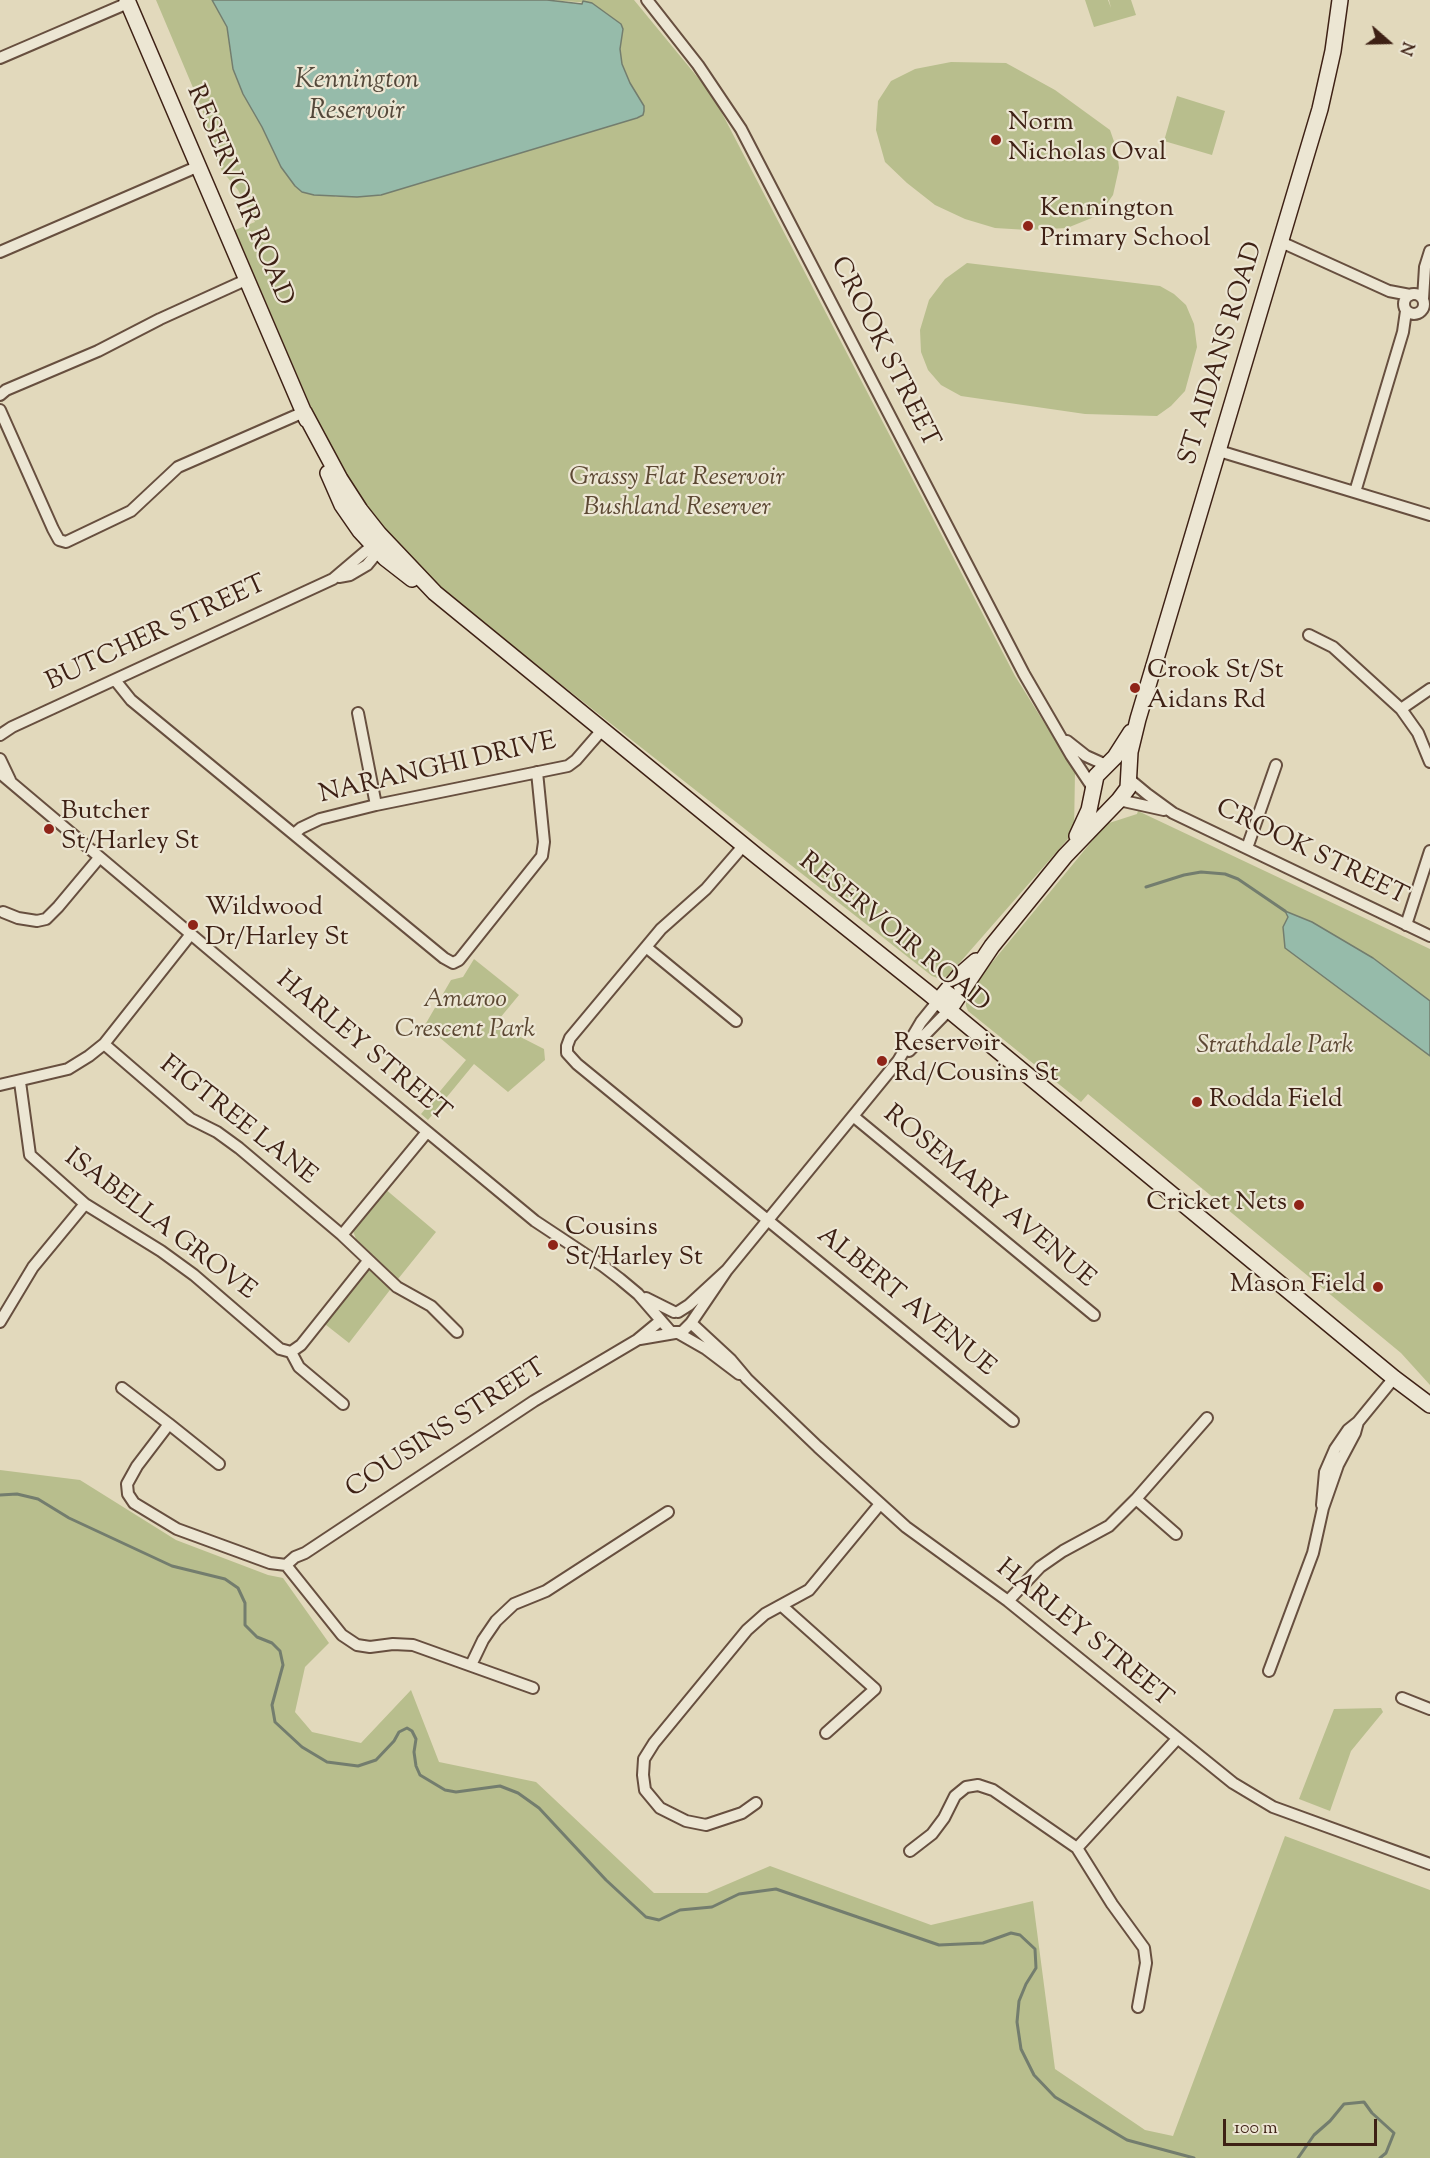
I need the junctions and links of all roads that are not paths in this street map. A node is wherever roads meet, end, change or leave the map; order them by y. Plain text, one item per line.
1 (646, 0) edge
2 (1340, 0) edge
3 (127, 2) edge
4 (0, 58) edge
5 (199, 166) junction
6 (1281, 242) junction
7 (1430, 251) edge
8 (0, 252) edge
9 (1425, 267) junction
10 (248, 279) junction
11 (1389, 291) junction
12 (1411, 294) junction
13 (1426, 302) edge
14 (1411, 311) junction
15 (1430, 315) edge
16 (0, 395) edge
17 (0, 410) edge
18 (304, 412) junction
19 (1219, 451) junction
20 (1355, 492) junction
21 (1430, 515) edge
22 (379, 546) junction
23 (1309, 635) dead end
24 (115, 680) junction
25 (1430, 689) edge
26 (1401, 709) junction
27 (358, 713) dead end
28 (1138, 719) junction
29 (602, 730) junction
30 (0, 734) edge
31 (1062, 737) junction
32 (0, 759) edge
33 (1430, 762) edge
34 (1107, 765) junction
35 (1276, 765) dead end
36 (537, 772) junction
37 (0, 773) edge
38 (1129, 778) junction
39 (10, 781) junction
40 (1093, 789) junction
41 (1118, 800) junction
42 (376, 805) junction
43 (1173, 813) junction
44 (294, 834) junction
45 (744, 845) junction
46 (1247, 848) junction
47 (1430, 850) edge
48 (1065, 856) junction
49 (99, 858) junction
50 (3, 912) dead end
51 (1406, 925) junction
52 (191, 934) junction
53 (1430, 936) edge
54 (646, 947) junction
55 (943, 1005) junction
56 (736, 1021) dead end
57 (104, 1044) junction
58 (20, 1082) junction
59 (0, 1085) edge
60 (853, 1116) junction
61 (427, 1132) junction
62 (85, 1204) junction
63 (768, 1220) junction
64 (342, 1235) junction
65 (368, 1261) junction
66 (727, 1270) junction
67 (638, 1294) junction
68 (676, 1312) junction
69 (1094, 1315) dead end
70 (660, 1320) junction
71 (0, 1322) edge
72 (691, 1323) junction
73 (457, 1332) dead end
74 (677, 1333) junction
75 (637, 1340) junction
76 (291, 1352) junction
77 (1394, 1378) junction
78 (747, 1379) junction
79 (122, 1388) dead end
80 (343, 1404) dead end
81 (1430, 1405) edge
82 (1207, 1418) dead end
83 (1013, 1421) dead end
84 (169, 1424) junction
85 (219, 1464) dead end
86 (1136, 1499) junction
87 (880, 1504) junction
88 (668, 1512) dead end
89 (1176, 1534) dead end
90 (286, 1565) junction
91 (1008, 1601) junction
92 (782, 1606) junction
93 (471, 1665) junction
94 (1269, 1671) dead end
95 (533, 1688) dead end
96 (1402, 1698) dead end
97 (1430, 1708) edge
98 (826, 1733) dead end
99 (1177, 1739) junction
100 (756, 1803) dead end
101 (1077, 1848) junction
102 (910, 1851) dead end
103 (1430, 1864) edge
104 (1138, 2007) dead end

1 - 31 street, CROOK STREET
2 - 6 main road, ST AIDANS ROAD
3 - 4 street
3 - 5 main road, RESERVOIR ROAD
5 - 8 street
5 - 10 main road, RESERVOIR ROAD
6 - 11 street
6 - 19 main road, ST AIDANS ROAD
7 - 9 street
9 - 12 street
9 - 13 street
10 - 16 street
10 - 18 main road, RESERVOIR ROAD
11 - 12 street
11 - 14 street
12 - 13 street
12 - 14 street
13 - 14 street
14 - 15 street
14 - 20 street
17 - 18 street
18 - 22 main road, RESERVOIR ROAD
19 - 20 street
19 - 28 main road, ST AIDANS ROAD
20 - 21 street
22 - 24 street, BUTCHER STREET
22 - 29 main road, RESERVOIR ROAD
23 - 26 street
24 - 30 street, BUTCHER STREET
24 - 44 street, NARANGHI DRIVE
25 - 26 street
26 - 33 street
27 - 42 street
28 - 34 main road, ST AIDANS ROAD
28 - 38 main road, ST AIDANS ROAD
29 - 36 street, NARANGHI DRIVE
29 - 45 main road, RESERVOIR ROAD
31 - 34 street, CROOK STREET
31 - 40 street, CROOK STREET
32 - 39 street, HARLEY STREET
34 - 38 main road
34 - 40 main road
35 - 46 street
36 - 42 street, NARANGHI DRIVE
36 - 44 street
37 - 39 street, HARLEY STREET
38 - 41 main road
38 - 43 street, CROOK STREET
39 - 49 street, HARLEY STREET
40 - 41 main road
40 - 48 main road
41 - 43 street, CROOK STREET
41 - 48 main road
42 - 44 street, NARANGHI DRIVE
43 - 46 street, CROOK STREET
45 - 54 street
45 - 55 main road, RESERVOIR ROAD
46 - 51 street, CROOK STREET
47 - 51 street
48 - 55 main road
49 - 50 street
49 - 52 street, HARLEY STREET
51 - 53 street, CROOK STREET
52 - 57 street
52 - 61 street, HARLEY STREET
54 - 56 street
54 - 63 street, ALBERT AVENUE
55 - 60 street
55 - 77 main road, RESERVOIR ROAD
57 - 58 street
57 - 64 street, FIGTREE LANE
58 - 59 street
58 - 62 street, ISABELLA GROVE
60 - 63 street
60 - 69 street, ROSEMARY AVENUE
61 - 64 street
61 - 67 street, HARLEY STREET
62 - 71 street
62 - 76 street, ISABELLA GROVE
63 - 66 street
63 - 83 street, ALBERT AVENUE
64 - 65 street, FIGTREE LANE
65 - 73 street, FIGTREE LANE
65 - 76 street
66 - 68 street
66 - 72 street
67 - 68 street, HARLEY STREET
67 - 70 street, HARLEY STREET
68 - 70 street, COUSINS STREET
68 - 72 street, HARLEY STREET
70 - 74 street, HARLEY STREET
70 - 75 street, COUSINS STREET
72 - 74 street
72 - 78 street, HARLEY STREET
74 - 75 street, COUSINS STREET
74 - 78 street, HARLEY STREET
75 - 90 street, COUSINS STREET
76 - 80 street, ISABELLA GROVE
77 - 81 main road, RESERVOIR ROAD
77 - 94 street
78 - 87 street, HARLEY STREET
79 - 84 street
82 - 86 street
84 - 85 street
84 - 90 street
86 - 89 street
86 - 91 street
87 - 91 street, HARLEY STREET
87 - 92 street
88 - 93 street
90 - 93 street
91 - 99 street, HARLEY STREET
92 - 98 street
92 - 100 street
93 - 95 street
96 - 97 street
99 - 101 street
99 - 103 street, HARLEY STREET
101 - 102 street
101 - 104 street

